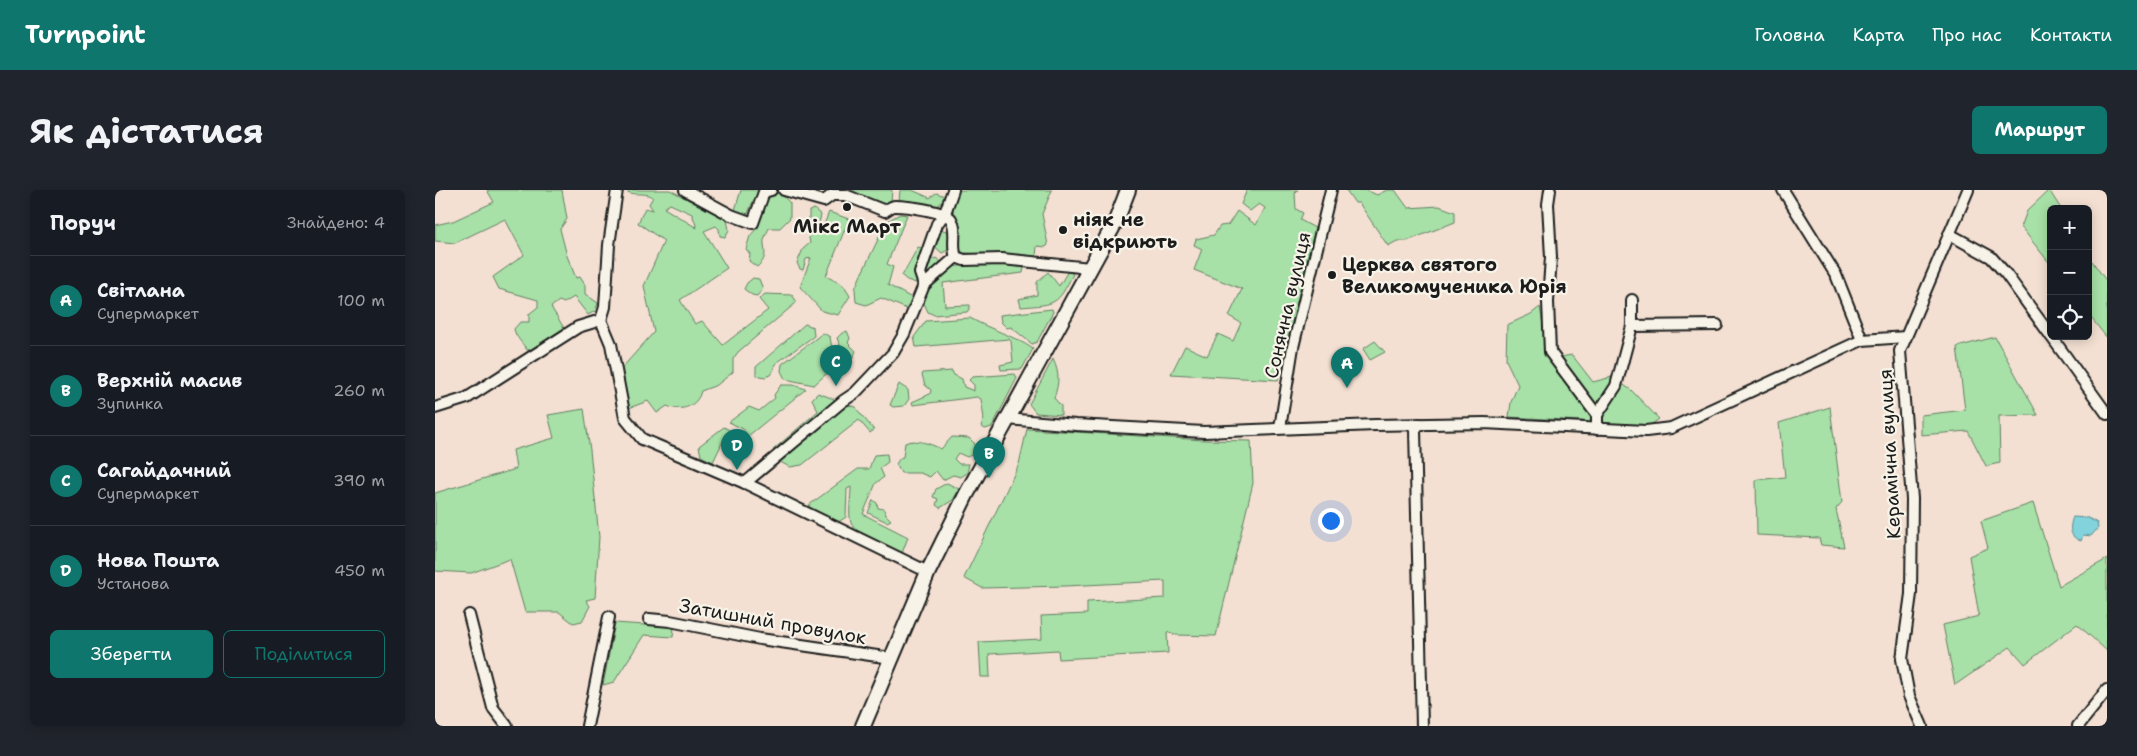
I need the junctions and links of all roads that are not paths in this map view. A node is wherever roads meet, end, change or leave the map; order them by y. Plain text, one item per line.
1 (617, 190) edge
2 (685, 190) edge
3 (771, 190) edge
4 (784, 190) edge
5 (953, 190) edge
6 (1128, 190) edge
7 (1331, 190) edge
8 (1550, 190) edge
9 (1783, 190) edge
10 (1968, 190) edge
11 (945, 214) junction
12 (1949, 234) junction
13 (956, 257) junction
14 (1090, 268) junction
15 (924, 285) junction
16 (1632, 300) dead end
17 (601, 320) junction
18 (1717, 325) dead end
19 (1632, 326) junction
20 (2047, 330) edge
21 (1906, 337) junction
22 (1862, 340) junction
23 (2054, 340) edge
24 (435, 408) edge
25 (2107, 414) edge
26 (1597, 415) junction
27 (1007, 418) junction
28 (1419, 424) junction
29 (1280, 428) junction
30 (1597, 429) junction
31 (745, 483) junction
32 (928, 572) junction
33 (469, 615) dead end
34 (609, 617) dead end
35 (649, 619) dead end
36 (891, 658) junction
37 (2107, 690) edge
38 (507, 726) edge
39 (587, 726) edge
40 (863, 726) edge
41 (1422, 726) edge
42 (1922, 726) edge
43 (2078, 726) edge

1 - 17 street
2 - 3 street
4 - 11 street
5 - 11 street
6 - 14 main road
7 - 29 street, Сонячна вулиця
8 - 26 street
9 - 22 street
10 - 12 street, Керамічна вулиця
11 - 13 street
11 - 15 street
12 - 20 street
12 - 21 street, Керамічна вулиця
13 - 14 street
13 - 15 street
14 - 27 main road
15 - 31 street
16 - 19 street
17 - 24 street
17 - 31 street
18 - 19 street
19 - 26 street
21 - 22 street
21 - 42 street, Керамічна вулиця
22 - 30 street
23 - 25 street
26 - 30 street
27 - 29 street
27 - 32 main road
28 - 29 street
28 - 30 street
28 - 41 street
31 - 32 street
32 - 36 main road
33 - 38 street
34 - 39 street
35 - 36 street, Затишний провулок
36 - 40 main road
37 - 43 street

